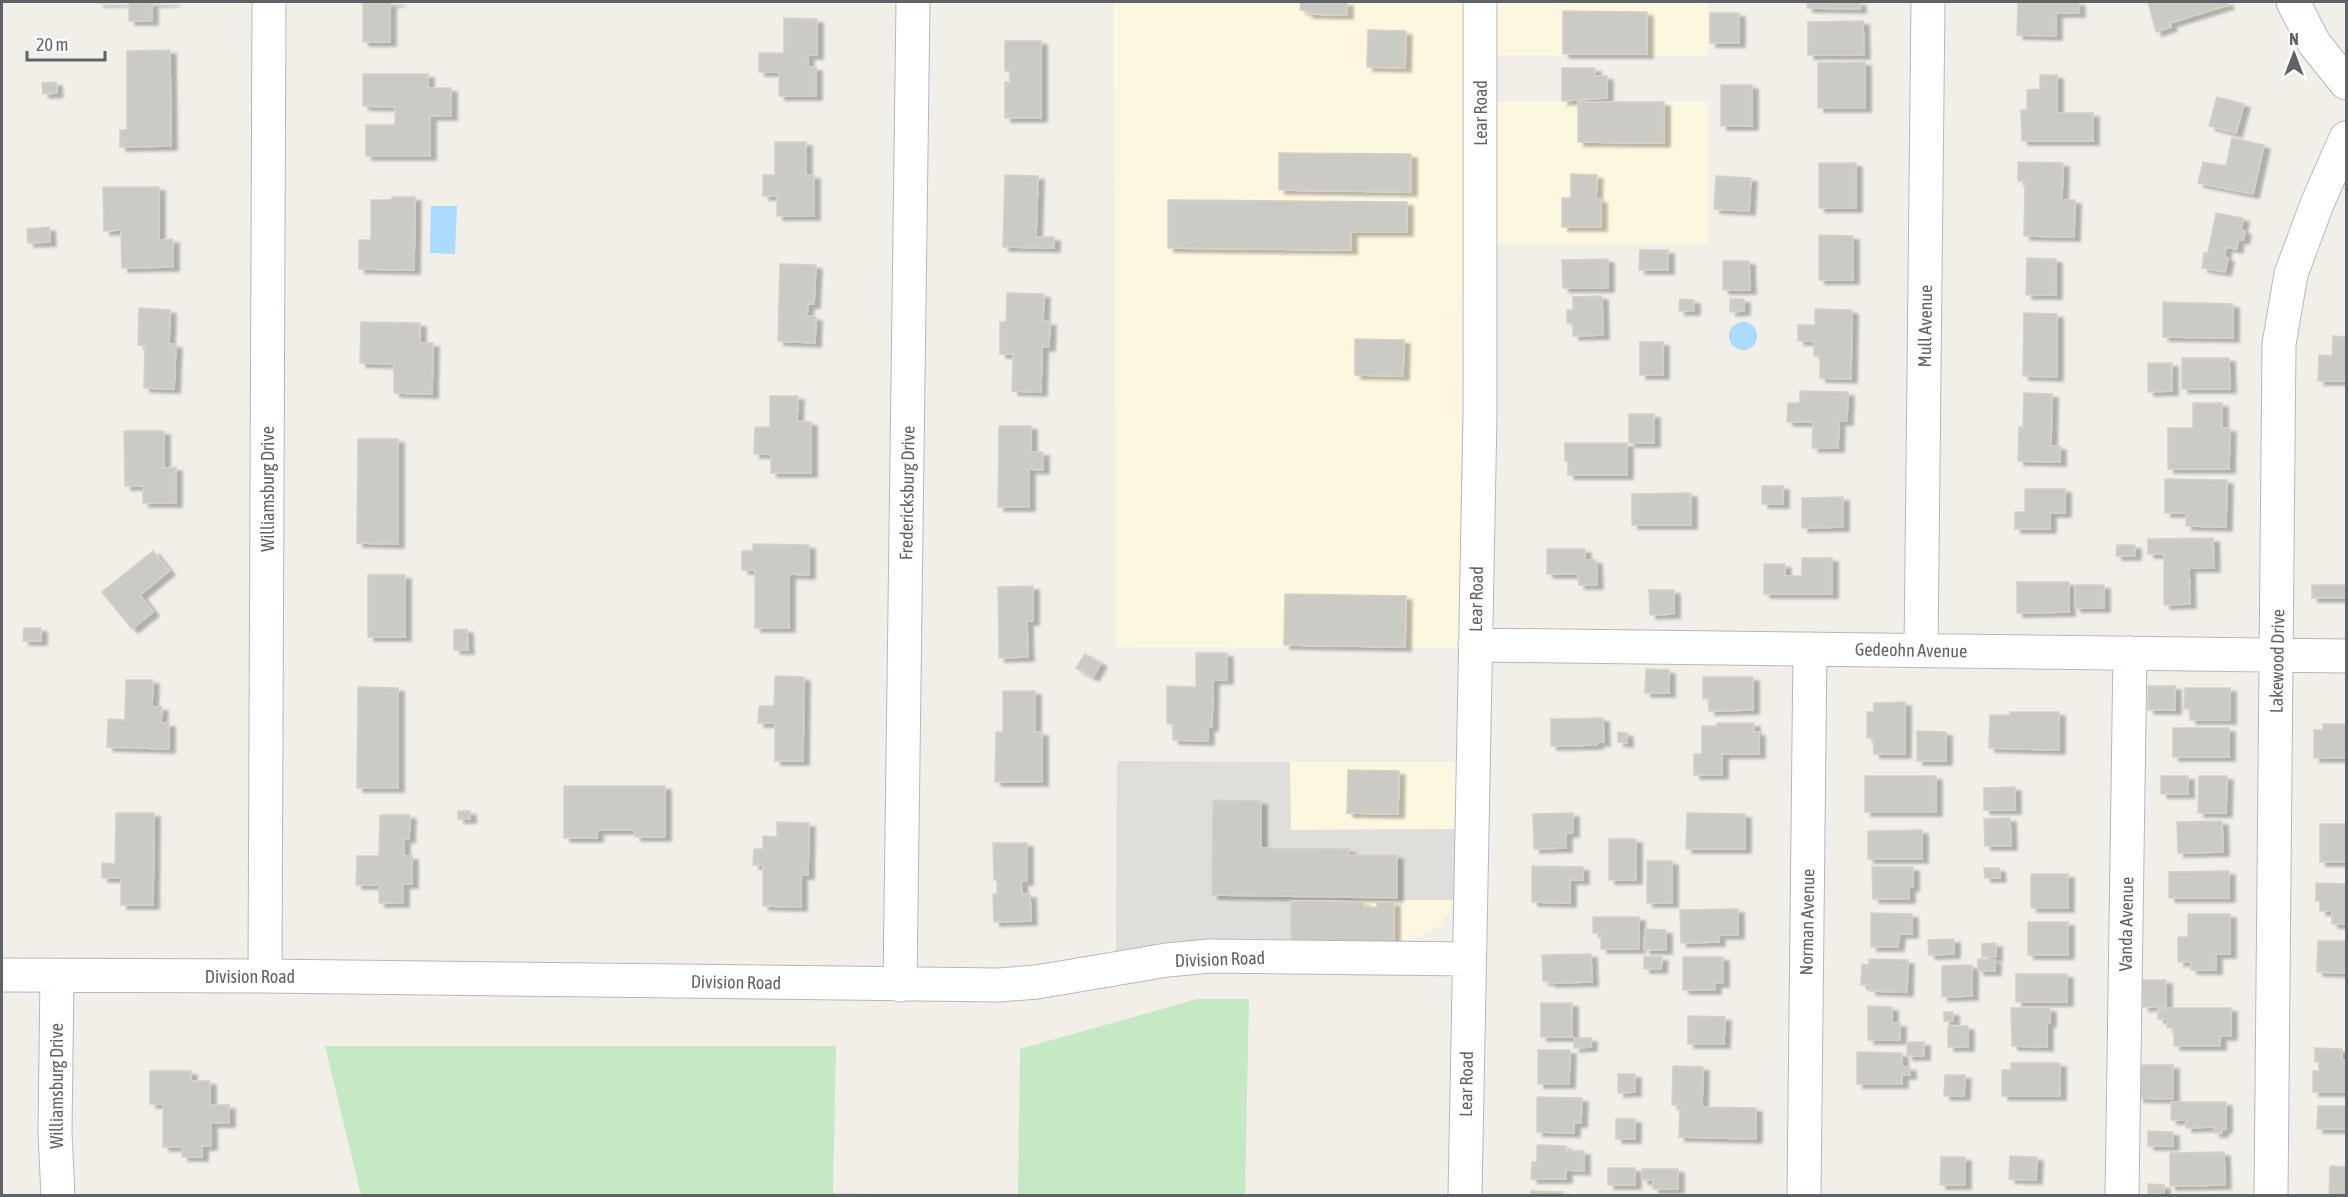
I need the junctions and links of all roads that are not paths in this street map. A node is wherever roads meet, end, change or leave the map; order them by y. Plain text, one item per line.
1 (269, 2) edge
2 (913, 2) edge
3 (1480, 2) edge
4 (1929, 2) edge
5 (2293, 2) edge
6 (2346, 82) edge
7 (2346, 138) edge
8 (1475, 645) junction
9 (1810, 649) junction
10 (1921, 651) junction
11 (2130, 653) junction
12 (2277, 656) junction
13 (2346, 656) edge
14 (1468, 959) junction
15 (2, 975) edge
16 (265, 975) junction
17 (57, 976) junction
18 (900, 985) junction
19 (58, 1196) edge
20 (1465, 1196) edge
21 (1804, 1196) edge
22 (2122, 1196) edge
23 (2271, 1196) edge

1 - 16 street, Williamsburg Drive
2 - 18 street, Fredericksburg Drive
3 - 8 street, Lear Road
4 - 10 street, Mull Avenue
5 - 6 street
7 - 12 street, Lakewood Drive
8 - 9 street, Gedeohn Avenue
8 - 14 street, Lear Road
9 - 10 street, Gedeohn Avenue
9 - 21 street, Norman Avenue
10 - 11 street, Gedeohn Avenue
11 - 12 street, Gedeohn Avenue
11 - 22 street, Vanda Avenue
12 - 13 street, Gedeohn Avenue
12 - 23 street, Lakewood Drive
14 - 18 street, Division Road
14 - 20 street, Lear Road
15 - 17 street, Division Road
16 - 17 street, Division Road
16 - 18 street, Division Road
17 - 19 street, Williamsburg Drive

